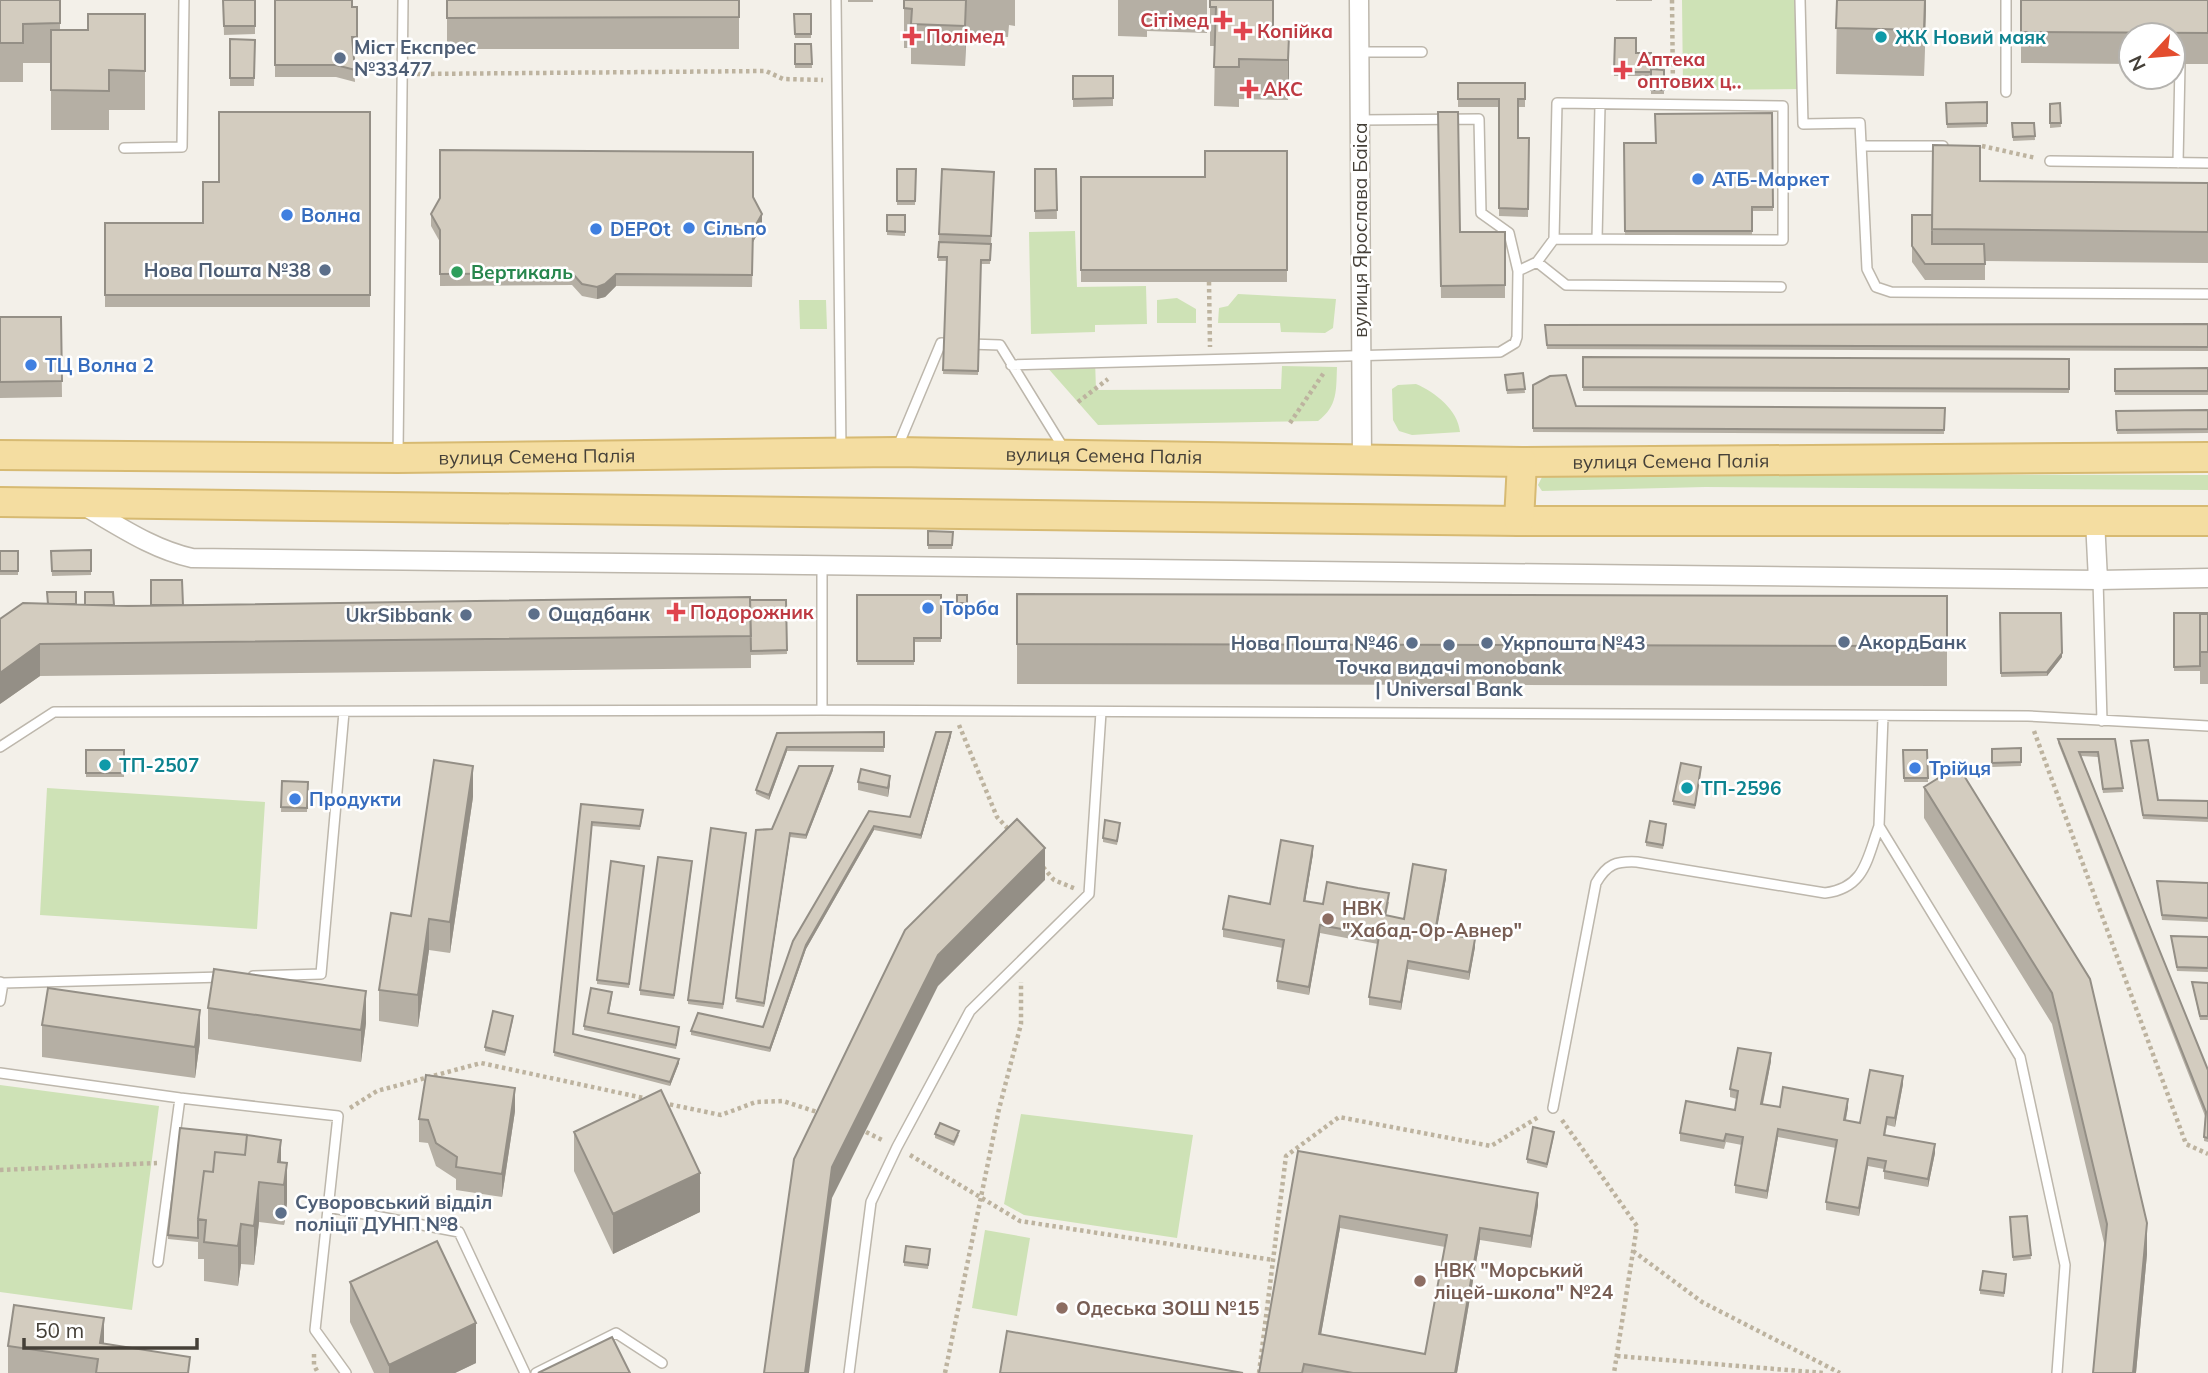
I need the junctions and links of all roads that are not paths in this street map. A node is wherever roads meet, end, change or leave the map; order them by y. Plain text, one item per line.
1 (184, 0) edge
2 (403, 0) edge
3 (836, 0) edge
4 (1359, 0) edge
5 (1800, 0) edge
6 (2006, 0) edge
7 (1359, 52) junction
8 (1422, 52) dead end
9 (2179, 91) edge
10 (2006, 92) dead end
11 (1600, 105) junction
12 (1360, 120) junction
13 (1861, 146) junction
14 (1982, 146) edge
15 (124, 148) dead end
16 (2050, 161) road end
17 (2178, 163) junction
18 (2208, 163) edge
19 (1554, 239) junction
20 (1597, 240) junction
21 (1537, 262) junction
22 (1518, 271) junction
23 (1781, 287) dead end
24 (2208, 294) edge
25 (1361, 358) junction
26 (1011, 365) junction
27 (896, 452) junction
28 (841, 454) junction
29 (1067, 454) junction
30 (0, 456) edge
31 (2208, 457) edge
32 (398, 458) junction
33 (1362, 460) junction
34 (1522, 462) junction
35 (0, 502) edge
36 (78, 503) junction
37 (2095, 520) junction
38 (1519, 521) junction
39 (2208, 521) edge
40 (822, 563) junction
41 (2208, 579) edge
42 (2098, 580) junction
43 (822, 710) junction
44 (344, 712) junction
45 (1101, 712) junction
46 (1883, 716) junction
47 (2102, 720) junction
48 (2208, 726) edge
49 (0, 747) edge
50 (1879, 826) junction
51 (1, 982) edge
52 (0, 1001) edge
53 (0, 1073) edge
54 (180, 1098) junction
55 (1553, 1108) road end
56 (328, 1207) junction
57 (158, 1262) dead end
58 (662, 1363) dead end
59 (346, 1373) edge
60 (525, 1373) edge
61 (536, 1373) edge
62 (849, 1373) edge
63 (2057, 1373) edge

1 - 15 lane
2 - 32 lane
3 - 28 lane
4 - 7 street, вулиця Ярослава Баіса
5 - 13 lane
6 - 10 lane
7 - 8 lane
7 - 12 street, вулиця Ярослава Баіса
9 - 17 lane
11 - 19 lane
11 - 20 lane
11 - 20 lane
12 - 22 lane
12 - 25 street, вулиця Ярослава Баіса
13 - 14 lane
13 - 24 lane
16 - 17 lane
17 - 18 lane
19 - 20 lane
19 - 21 lane
21 - 22 lane
21 - 23 lane
22 - 25 lane
25 - 26 lane
25 - 33 street, вулиця Ярослава Баіса
26 - 27 lane
26 - 29 lane
27 - 28 main road, вулиця Семена Палія
27 - 29 main road, вулиця Семена Палія
28 - 32 main road, вулиця Семена Палія
29 - 33 main road, вулиця Семена Палія
30 - 32 main road, вулиця Семена Палія
31 - 34 main road, вулиця Семена Палія
33 - 34 main road, вулиця Семена Палія
34 - 38 main road
35 - 36 main road
36 - 38 main road
36 - 40 street
37 - 38 main road
37 - 39 main road
37 - 42 street
40 - 42 street
40 - 43 lane
41 - 42 street
42 - 47 lane
43 - 44 lane
43 - 45 lane
44 - 49 lane
44 - 51 lane
45 - 46 lane
45 - 62 lane
46 - 47 lane
46 - 50 lane
47 - 48 lane
50 - 55 lane
50 - 63 lane
51 - 52 lane
53 - 54 lane
54 - 56 lane
54 - 57 lane
56 - 59 lane
56 - 60 lane
58 - 61 lane

